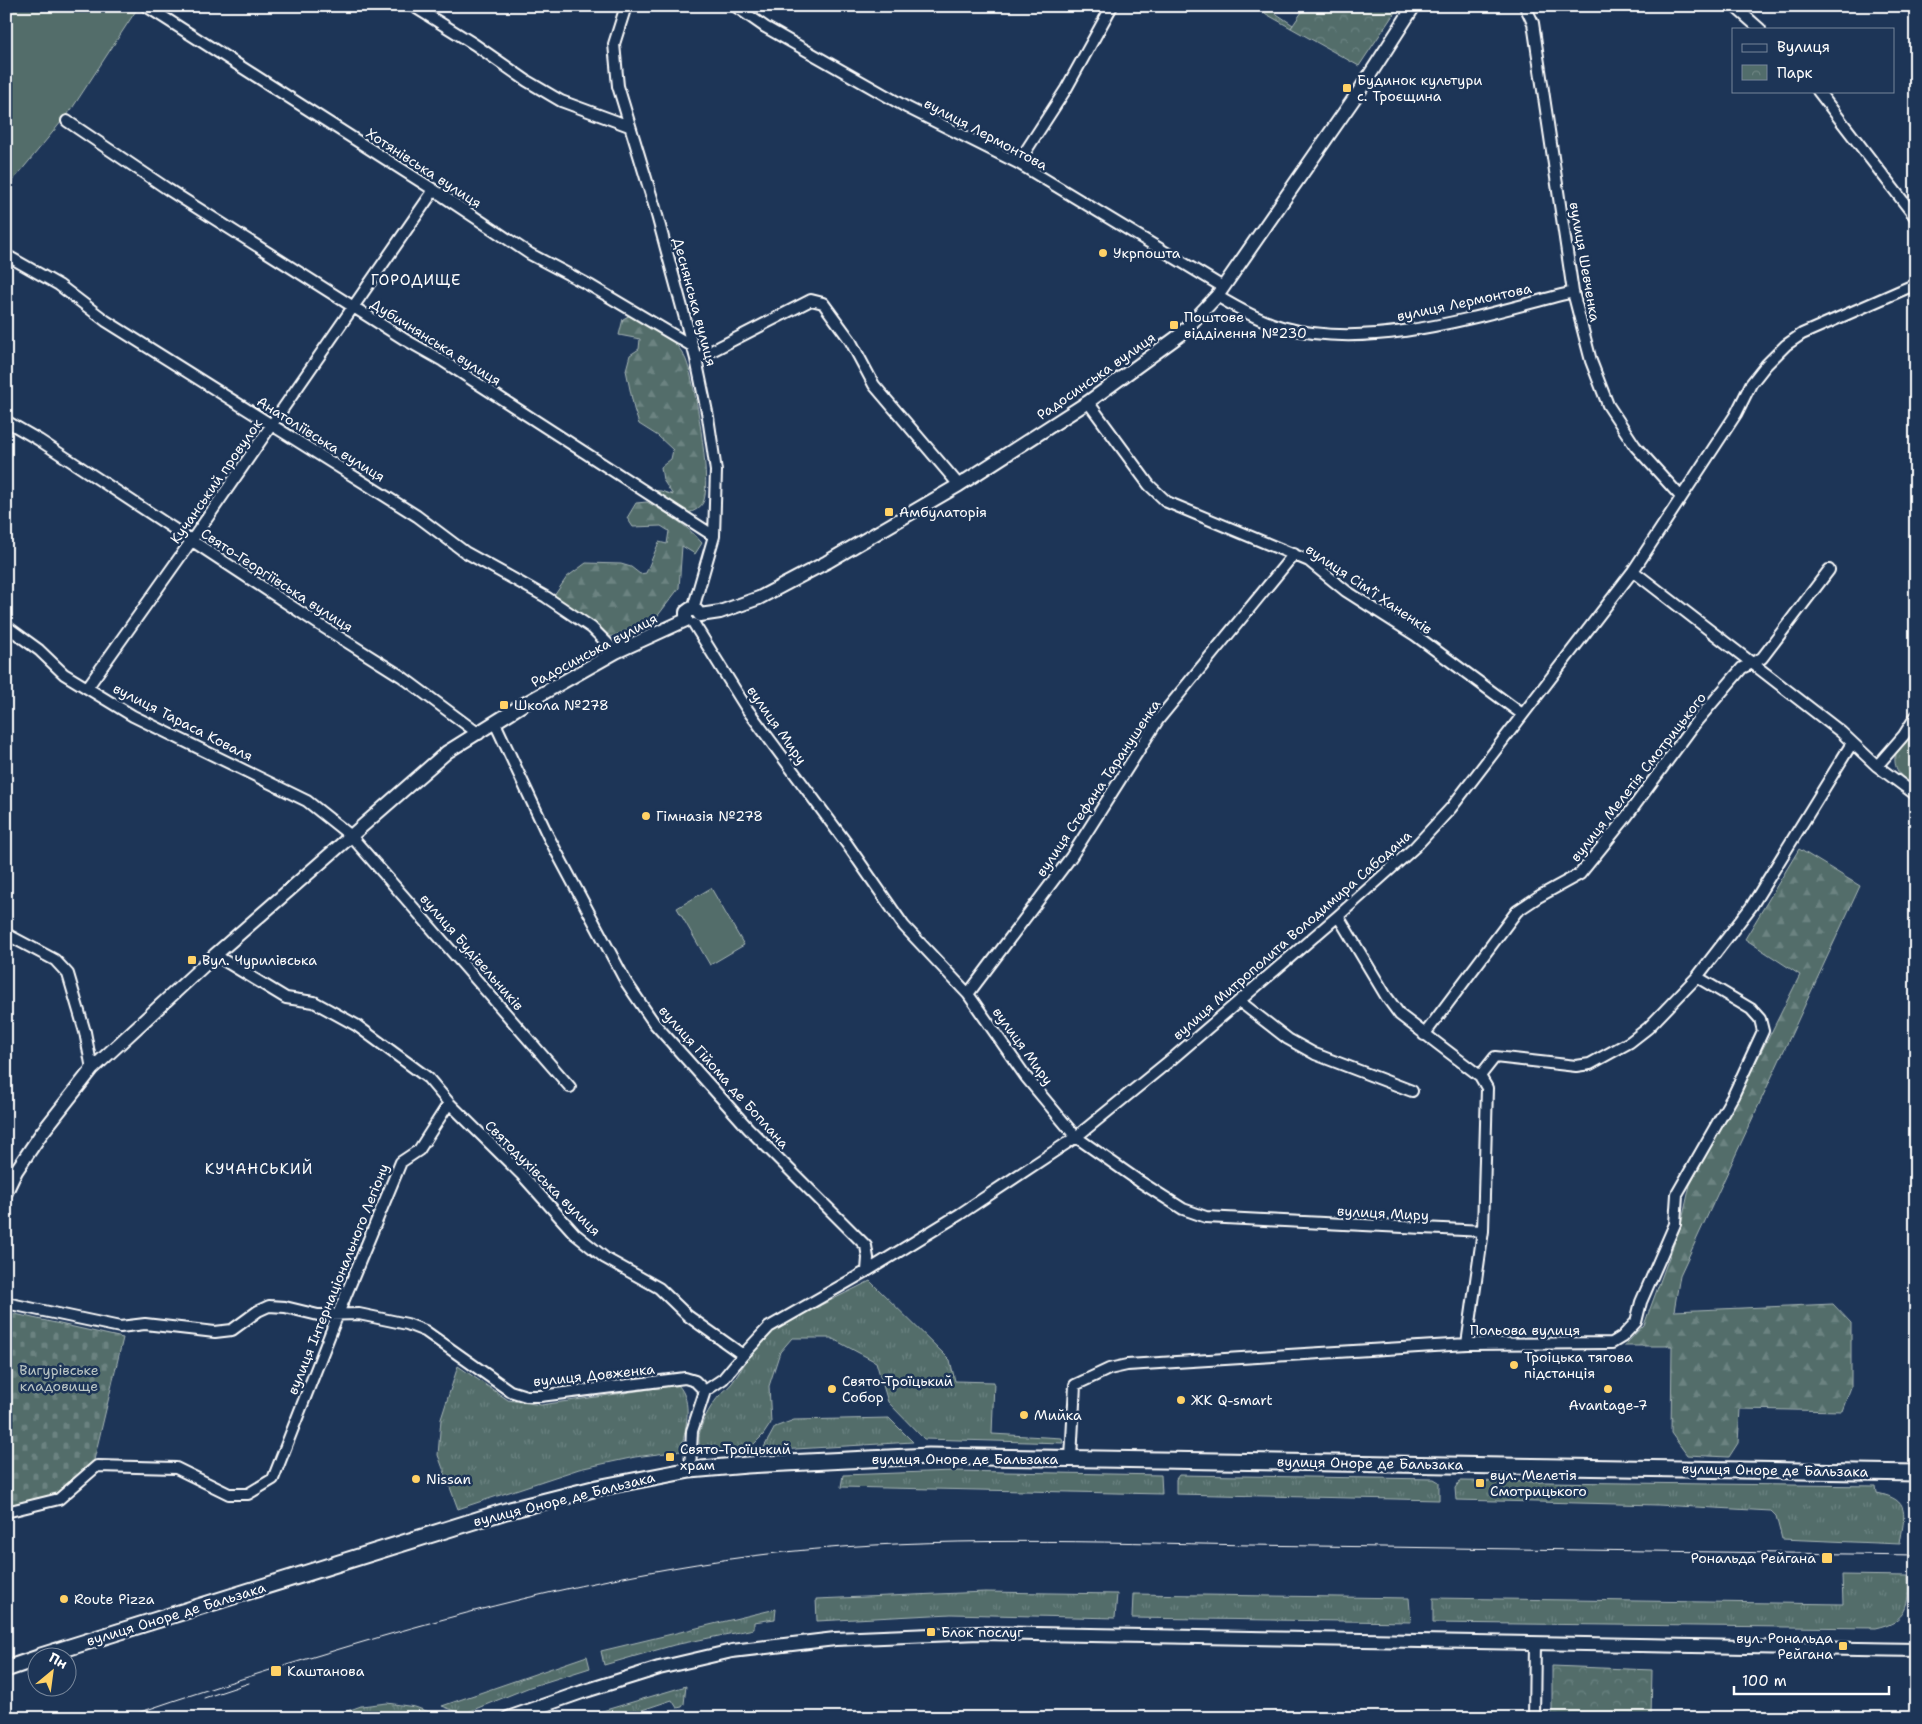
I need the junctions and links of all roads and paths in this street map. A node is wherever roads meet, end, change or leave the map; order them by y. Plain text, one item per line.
1 (146, 6) edge
2 (413, 6) edge
3 (626, 6) edge
4 (735, 6) edge
5 (1112, 6) edge
6 (1414, 6) edge
7 (1525, 6) edge
8 (1734, 6) edge
9 (1759, 28) edge
10 (1819, 92) edge
11 (67, 121) dead end
12 (629, 126) junction
13 (1018, 164) junction
14 (434, 190) junction
15 (1916, 218) edge
16 (6, 255) edge
17 (1916, 284) edge
18 (1220, 292) junction
19 (1573, 292) junction
20 (354, 306) junction
21 (692, 346) junction
22 (696, 359) junction
23 (1088, 402) junction
24 (6, 421) edge
25 (272, 424) junction
26 (959, 484) junction
27 (1681, 497) junction
28 (714, 536) junction
29 (192, 540) junction
30 (1294, 554) junction
31 (1829, 570) dead end
32 (1633, 571) junction
33 (693, 617) junction
34 (6, 626) edge
35 (616, 652) junction
36 (1752, 662) junction
37 (87, 688) junction
38 (1522, 714) junction
39 (1916, 716) edge
40 (495, 723) junction
41 (479, 734) junction
42 (1852, 743) junction
43 (1877, 766) junction
44 (1916, 794) edge
45 (351, 836) junction
46 (1338, 916) junction
47 (6, 934) edge
48 (215, 955) junction
49 (1697, 977) junction
50 (968, 994) junction
51 (1239, 1001) junction
52 (1424, 1035) junction
53 (92, 1069) junction
54 (1480, 1076) junction
55 (570, 1087) dead end
56 (1412, 1091) dead end
57 (449, 1103) junction
58 (1076, 1137) junction
59 (6, 1192) edge
60 (1483, 1231) junction
61 (867, 1271) junction
62 (6, 1303) edge
63 (338, 1314) junction
64 (1467, 1344) junction
65 (742, 1355) junction
66 (705, 1391) junction
67 (1071, 1458) junction
68 (690, 1470) junction
69 (1916, 1473) edge
70 (6, 1512) edge
71 (1535, 1644) junction
72 (73, 1646) edge
73 (1916, 1650) edge
74 (28, 1661) edge
75 (6, 1669) edge
76 (508, 1718) edge
77 (1534, 1718) edge

1 - 14 street, Хотянівська вулиця
2 - 12 street
3 - 12 street, Деснянська вулиця
4 - 13 street, вулиця Лермонтова
5 - 13 street
6 - 18 street, Радосинська вулиця
7 - 19 street, вулиця Шевченка
8 - 9 street
10 - 15 street
11 - 20 street, Дубичнянська вулиця
12 - 21 street, Деснянська вулиця
13 - 18 street, вулиця Лермонтова
14 - 20 street, Кучанський провулок
14 - 21 street, Хотянівська вулиця
16 - 25 street, Анатоліївська вулиця
17 - 27 street, вулиця Митрополита Володимира Сабодана
18 - 19 street, вулиця Лермонтова
18 - 23 street, Радосинська вулиця
19 - 27 street, вулиця Шевченка
20 - 25 street, Кучанський провулок
20 - 28 street, Дубичнянська вулиця
21 - 22 street, Деснянська вулиця
22 - 26 street
22 - 28 street, Деснянська вулиця
23 - 26 street, Радосинська вулиця
23 - 30 street, вулиця Сімʼї Ханенків
24 - 29 street, Свято-Георгіївська вулиця
25 - 29 street, Кучанський провулок
25 - 35 street, Анатоліївська вулиця
26 - 33 street, Радосинська вулиця
27 - 32 street, вулиця Митрополита Володимира Сабодана
28 - 33 street, Деснянська вулиця
29 - 37 street, Кучанський провулок
29 - 41 street, Свято-Георгіївська вулиця
30 - 38 street, вулиця Сімʼї Ханенків
30 - 50 street, вулиця Стефана Таранушенка
31 - 36 street, вулиця Мелетія Смотрицького
32 - 36 street
32 - 38 street, вулиця Митрополита Володимира Сабодана
33 - 35 street, Радосинська вулиця
33 - 50 street, вулиця Миру
34 - 37 street, вулиця Тараса Коваля
35 - 40 street, Радосинська вулиця
36 - 42 street
36 - 52 street, вулиця Мелетія Смотрицького
37 - 45 street, вулиця Тараса Коваля
38 - 46 street, вулиця Митрополита Володимира Сабодана
39 - 43 street
40 - 41 street, Радосинська вулиця
40 - 61 street, вулиця Гійома де Боплана
41 - 45 street, Радосинська вулиця
42 - 43 street
42 - 49 street
43 - 44 street
45 - 48 street, Радосинська вулиця
45 - 55 street, вулиця Будівельників
46 - 51 street, вулиця Митрополита Володимира Сабодана
46 - 52 street
47 - 53 street
48 - 53 street, Радосинська вулиця
48 - 57 street, Святодухівська вулиця
49 - 54 street
49 - 64 street, Польова вулиця
50 - 58 street, вулиця Миру
51 - 56 street
51 - 58 street, вулиця Митрополита Володимира Сабодана
52 - 54 street
53 - 59 street, Радосинська вулиця
54 - 60 street
57 - 63 street, вулиця Інтернаціонального Легіону
57 - 65 street, Святодухівська вулиця
58 - 60 street, вулиця Миру
58 - 61 street, вулиця Митрополита Володимира Сабодана
60 - 64 street
61 - 65 street, вулиця Митрополита Володимира Сабодана
62 - 63 street, вулиця Довженка
63 - 66 street, вулиця Довженка
63 - 70 street, вулиця Інтернаціонального Легіону
64 - 67 street, Польова вулиця
65 - 66 street, вулиця Митрополита Володимира Сабодана
66 - 68 street
67 - 68 main road, вулиця Оноре де Бальзака
67 - 69 main road, вулиця Оноре де Бальзака
68 - 72 main road, вулиця Оноре де Бальзака
71 - 73 street
71 - 76 street
71 - 77 street
74 - 75 main road

